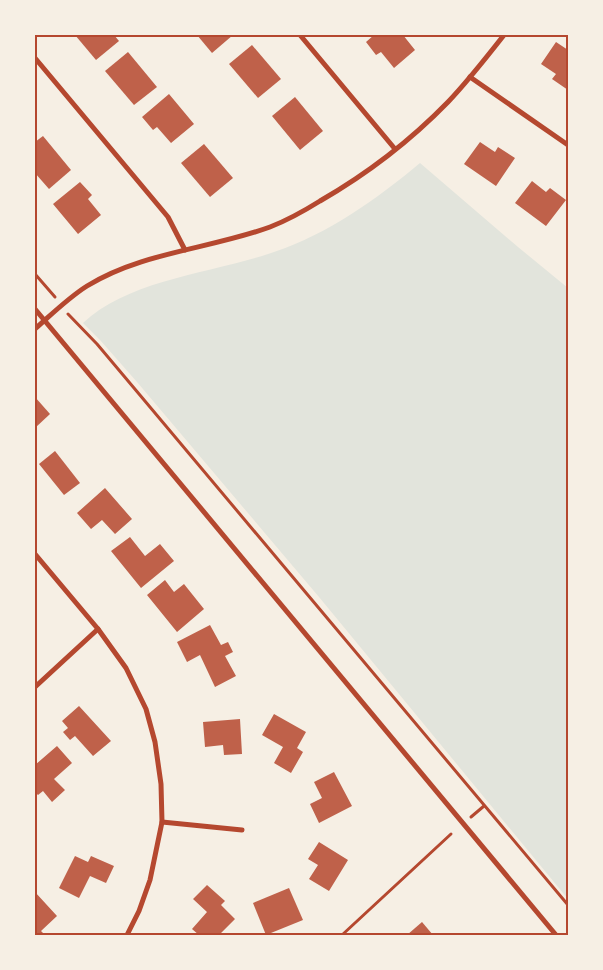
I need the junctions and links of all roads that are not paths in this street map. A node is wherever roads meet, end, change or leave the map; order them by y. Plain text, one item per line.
1 (300, 35) edge
2 (504, 35) edge
3 (35, 58) edge
4 (470, 76) junction
5 (568, 145) edge
6 (395, 150) junction
7 (185, 250) junction
8 (35, 309) edge
9 (44, 321) junction
10 (35, 330) edge
11 (35, 554) edge
12 (98, 629) junction
13 (35, 687) edge
14 (162, 822) junction
15 (242, 830) dead end
16 (126, 935) edge
17 (556, 935) edge

1 - 6 street
2 - 4 street
3 - 7 street
4 - 5 street
4 - 6 street
6 - 7 street
7 - 9 street
8 - 9 street
9 - 10 street
9 - 17 street
11 - 12 street
12 - 13 street
12 - 14 street
14 - 15 street
14 - 16 street

